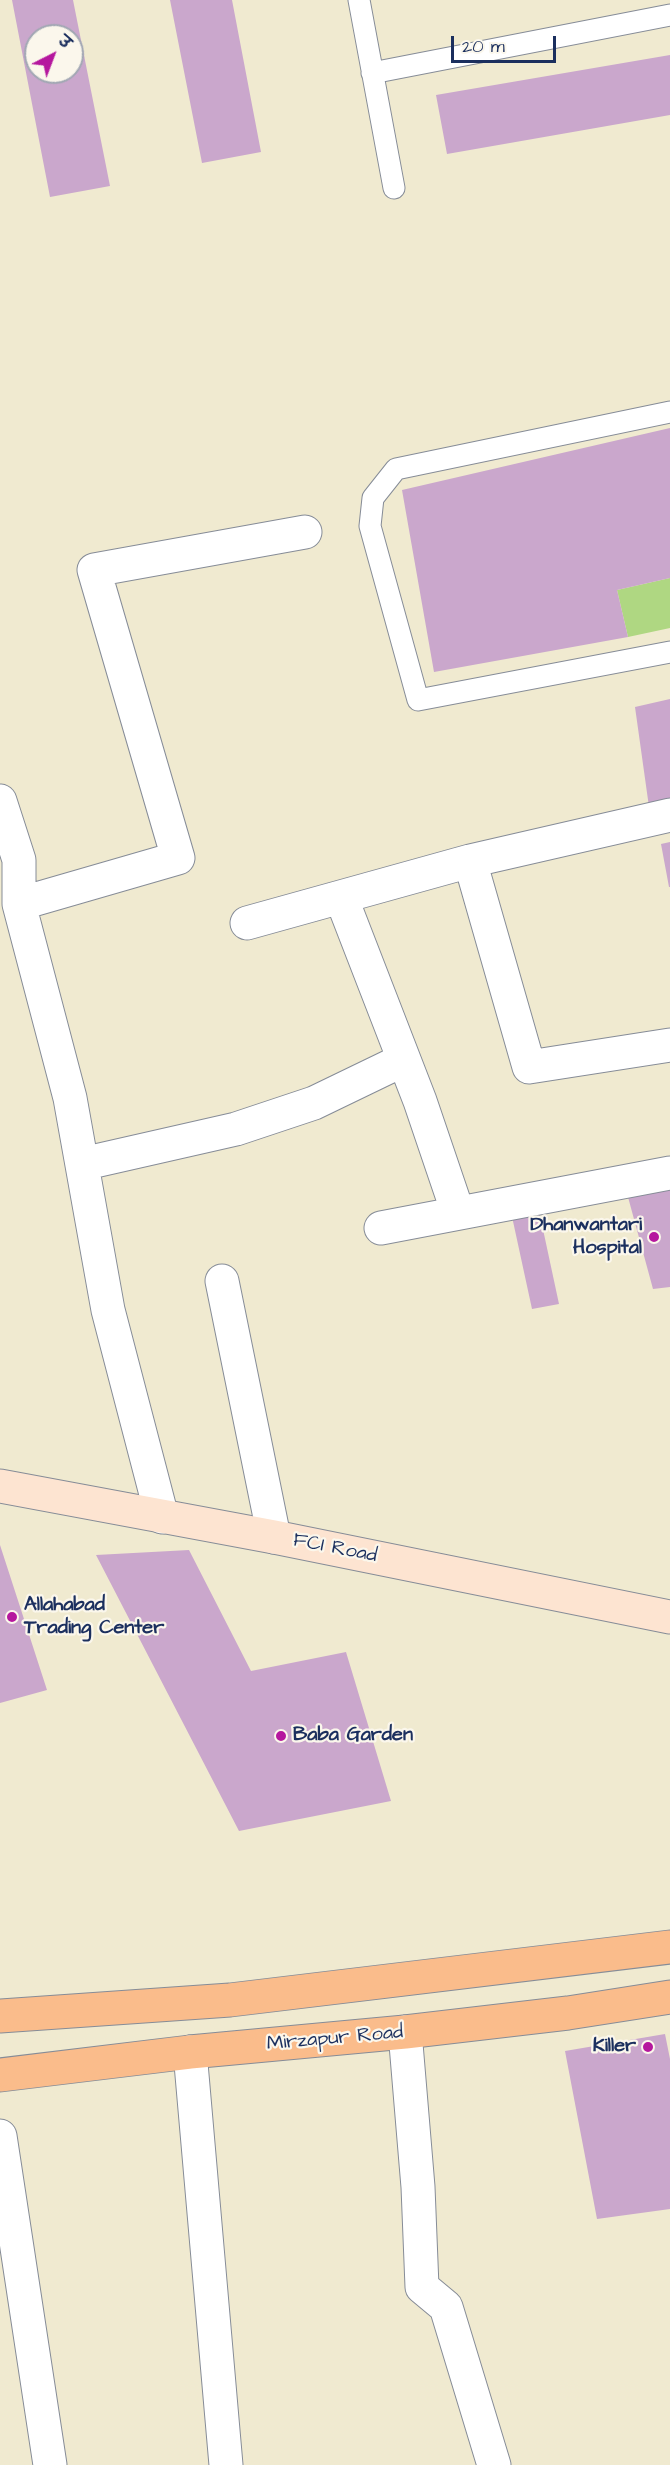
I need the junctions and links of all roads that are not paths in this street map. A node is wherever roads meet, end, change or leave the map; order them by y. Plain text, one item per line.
1 (359, 0) edge
2 (670, 15) edge
3 (372, 73) junction
4 (394, 188) dead end
5 (670, 412) edge
6 (304, 532) dead end
7 (670, 652) edge
8 (0, 801) edge
9 (670, 815) edge
10 (470, 861) junction
11 (341, 897) junction
12 (19, 904) junction
13 (247, 923) dead end
14 (670, 1045) edge
15 (404, 1060) junction
16 (82, 1164) junction
17 (670, 1173) edge
18 (458, 1213) junction
19 (381, 1228) dead end
20 (222, 1281) dead end
21 (0, 1486) edge
22 (162, 1517) junction
23 (274, 1537) junction
24 (670, 1617) edge
25 (670, 1947) edge
26 (670, 1997) edge
27 (0, 2016) edge
28 (405, 2032) junction
29 (190, 2052) junction
30 (0, 2075) edge
31 (0, 2136) edge
32 (50, 2465) edge
33 (226, 2465) edge
34 (495, 2465) edge

1 - 3 lane
2 - 3 lane
3 - 4 lane
5 - 7 lane
6 - 12 street
8 - 12 street
9 - 10 street
10 - 11 street
10 - 14 street
11 - 13 street
11 - 15 street
12 - 16 street
15 - 16 street
15 - 18 street
16 - 22 street
17 - 18 street
18 - 19 street
20 - 23 street
21 - 22 main road, FCI Road
22 - 23 main road, FCI Road
23 - 24 main road, FCI Road
25 - 27 highway
26 - 28 highway, Mirzapur Road
28 - 29 highway, Mirzapur Road
28 - 34 street
29 - 30 highway, Mirzapur Road
29 - 33 street
31 - 32 street

